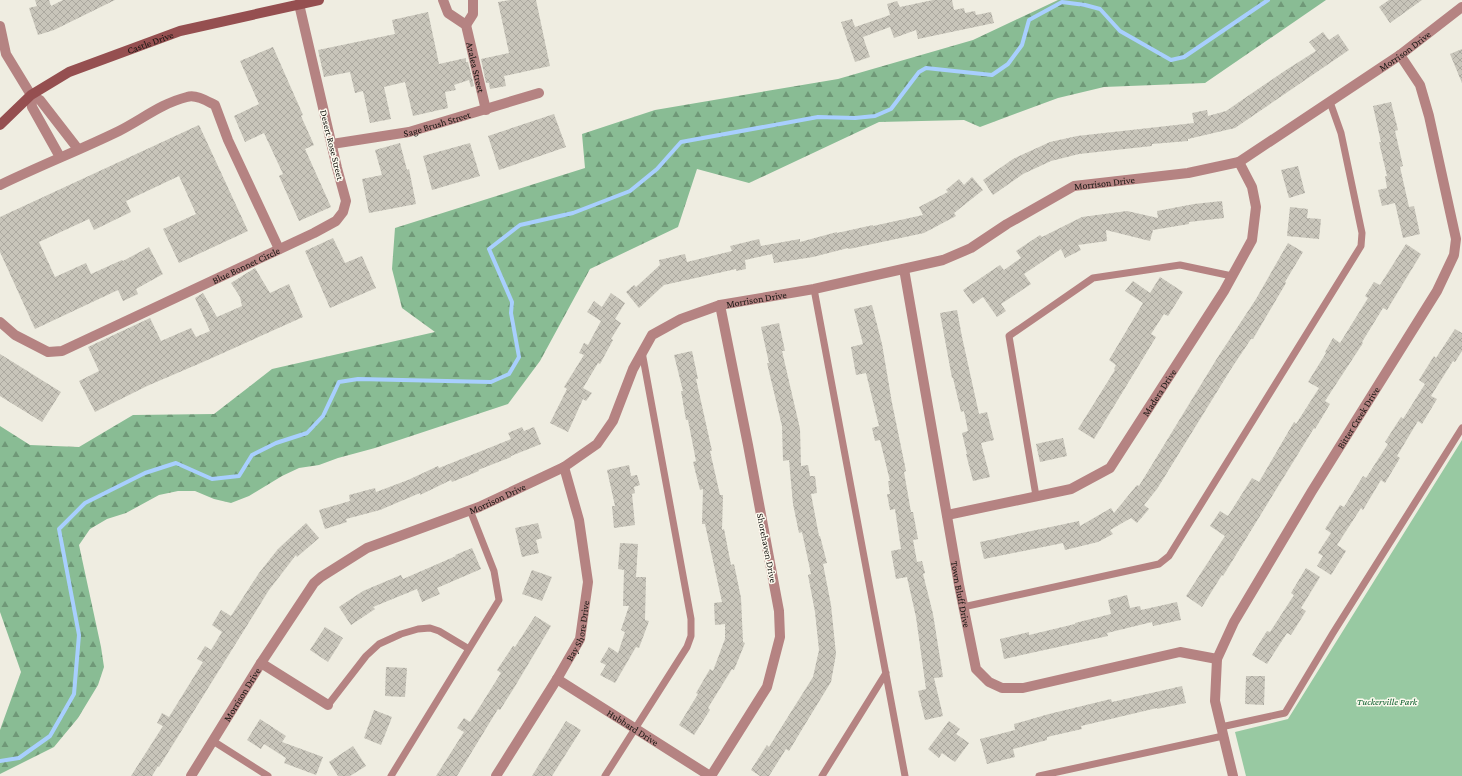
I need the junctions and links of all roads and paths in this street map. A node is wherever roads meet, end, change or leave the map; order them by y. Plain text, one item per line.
1 (320, 0) edge
2 (443, 0) edge
3 (473, 0) edge
4 (299, 4) junction
5 (1462, 7) edge
6 (466, 25) junction
7 (0, 26) edge
8 (2, 43) edge
9 (1400, 55) junction
10 (539, 94) dead end
11 (31, 95) junction
12 (1330, 102) junction
13 (486, 110) junction
14 (0, 125) edge
15 (332, 144) junction
16 (78, 149) junction
17 (60, 157) junction
18 (1239, 162) junction
19 (0, 185) edge
20 (279, 249) junction
21 (904, 269) junction
22 (1232, 276) junction
23 (814, 289) junction
24 (720, 305) junction
25 (0, 322) edge
26 (642, 352) junction
27 (1462, 428) edge
28 (564, 467) junction
29 (1036, 496) junction
30 (470, 510) junction
31 (947, 515) junction
32 (963, 607) junction
33 (469, 649) junction
34 (1217, 659) junction
35 (261, 664) junction
36 (886, 673) junction
37 (557, 679) junction
38 (328, 704) joint
39 (635, 728) junction
40 (1222, 732) junction
41 (213, 741) junction
42 (191, 776) edge
43 (268, 776) edge
44 (390, 776) edge
45 (496, 776) edge
46 (605, 776) edge
47 (710, 776) edge
48 (822, 776) edge
49 (905, 776) edge
50 (1039, 776) edge
51 (1233, 776) edge

1 - 4 main road, Castle Drive
2 - 6 street
3 - 6 street
4 - 11 main road, Castle Drive
4 - 15 street, Desert Rose Street
5 - 9 street, Morrison Drive
6 - 13 street, Azalea Street
7 - 8 street
8 - 11 street
9 - 12 street, Morrison Drive
9 - 34 street, Bitter Creek Drive
10 - 13 street, Sage Brush Street
11 - 14 main road, Castle Drive
11 - 16 street
11 - 17 street
12 - 18 street, Morrison Drive
12 - 32 lane
13 - 15 street, Sage Brush Street
15 - 20 street, Desert Rose Street
16 - 17 street, Blue Bonnet Circle
16 - 20 street, Blue Bonnet Circle
17 - 19 street, Blue Bonnet Circle
18 - 21 street, Morrison Drive
18 - 22 street, Madera Drive
20 - 25 street, Blue Bonnet Circle
21 - 23 street, Morrison Drive
21 - 31 street, Town Bluff Drive
22 - 29 street, Madera Drive
22 - 29 lane
23 - 24 street, Morrison Drive
23 - 36 lane
24 - 26 street, Morrison Drive
24 - 47 street, Shorehaven Drive
26 - 28 street, Morrison Drive
26 - 39 lane
27 - 40 lane
28 - 30 street, Morrison Drive
28 - 37 street, Bay Shore Drive
29 - 31 street, Madera Drive
30 - 33 lane
30 - 35 street, Morrison Drive
31 - 32 street, Town Bluff Drive
32 - 34 street, Town Bluff Drive
33 - 38 lane
33 - 44 lane
34 - 40 street, Bitter Creek Drive
35 - 38 street
35 - 41 street, Morrison Drive
36 - 48 lane
36 - 49 lane
37 - 39 street, Hubbard Drive
37 - 45 street, Bay Shore Drive
39 - 46 lane
39 - 47 street, Hubbard Drive
40 - 50 lane
40 - 51 street, Bitter Creek Drive
41 - 42 street, Morrison Drive
41 - 43 lane

